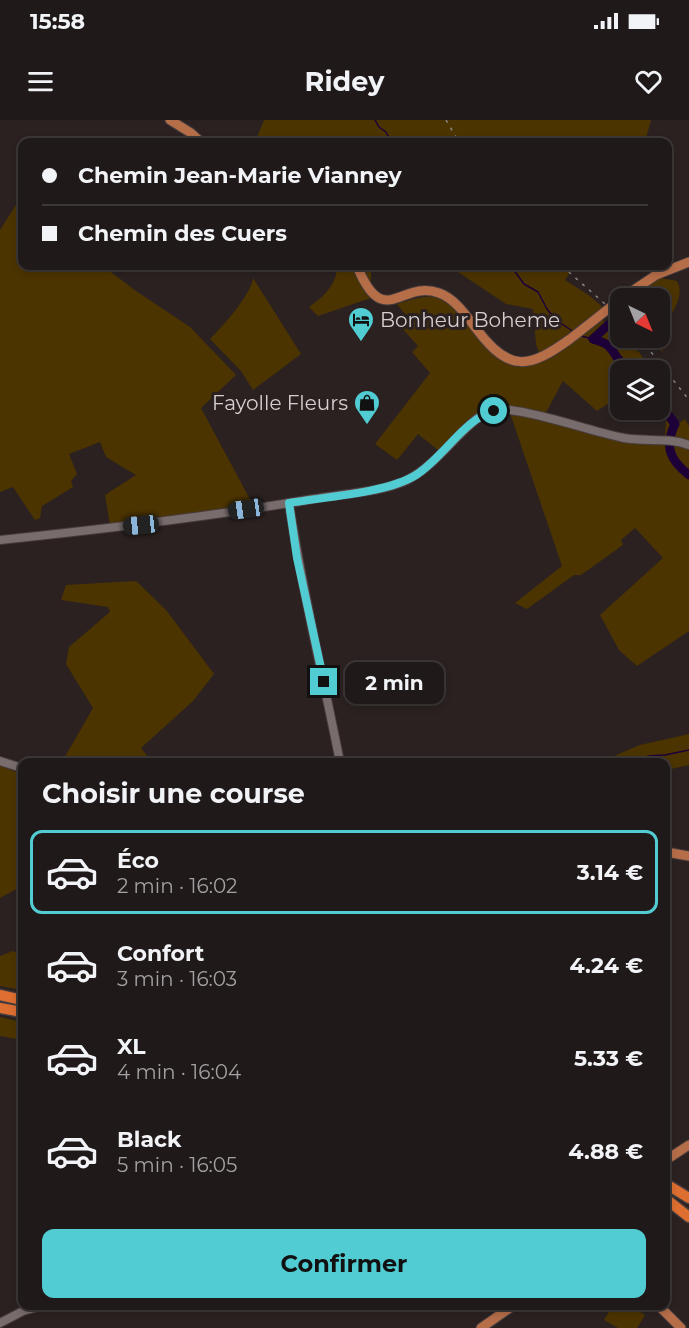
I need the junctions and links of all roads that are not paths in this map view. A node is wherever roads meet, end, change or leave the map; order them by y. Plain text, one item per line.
1 (170, 120) edge
2 (196, 138) edge
3 (689, 262) edge
4 (672, 269) edge
5 (359, 270) edge
6 (669, 270) edge
7 (637, 288) edge
8 (610, 308) edge
9 (689, 446) edge
10 (289, 503) junction
11 (0, 540) edge
12 (339, 758) edge
13 (0, 761) edge
14 (18, 767) edge
15 (670, 853) edge
16 (689, 856) edge
17 (0, 995) edge
18 (18, 999) edge
19 (0, 1008) edge
20 (18, 1011) edge
21 (689, 1145) edge
22 (670, 1158) edge
23 (670, 1186) edge
24 (689, 1198) edge
25 (670, 1200) edge
26 (670, 1201) edge
27 (689, 1212) edge
28 (689, 1217) edge
29 (26, 1310) edge
30 (507, 1310) edge
31 (663, 1310) edge
32 (0, 1323) edge
33 (481, 1328) edge
34 (681, 1328) edge

1 - 2 main road
3 - 4 main road
5 - 8 main road
6 - 7 main road
9 - 10 street
10 - 11 street
10 - 12 street
13 - 14 street
15 - 16 main road
17 - 18 highway
19 - 20 highway
21 - 22 main road
23 - 24 highway
25 - 27 highway
26 - 28 highway
29 - 32 street
30 - 33 main road
31 - 34 main road

